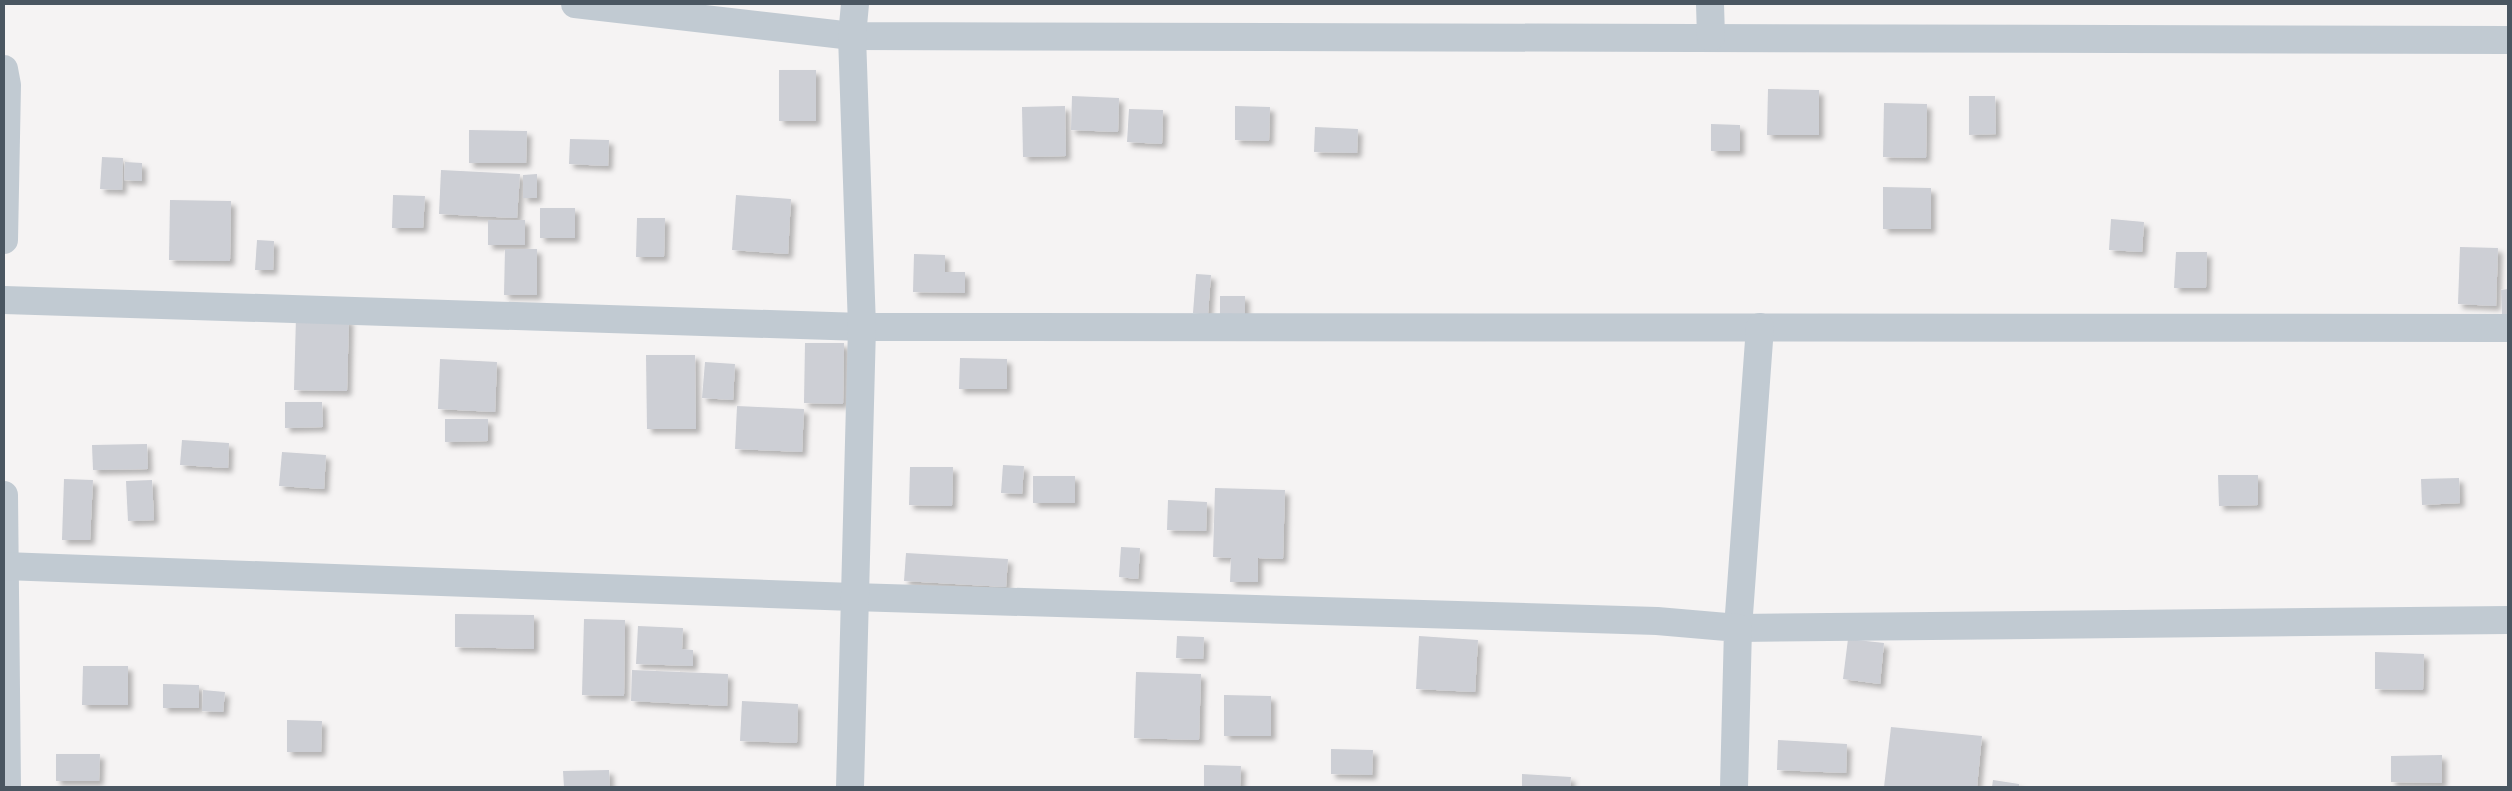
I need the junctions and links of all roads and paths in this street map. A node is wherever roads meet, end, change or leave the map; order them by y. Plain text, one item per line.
1 (575, 4) edge
2 (855, 4) edge
3 (1710, 4) edge
4 (852, 36) junction
5 (1711, 37) junction
6 (2508, 40) edge
7 (4, 68) edge
8 (4, 240) edge
9 (4, 300) edge
10 (862, 326) junction
11 (1760, 327) junction
12 (2508, 328) edge
13 (4, 495) edge
14 (4, 566) edge
15 (853, 597) junction
16 (2508, 620) edge
17 (1738, 628) junction
18 (7, 787) edge
19 (850, 787) edge
20 (1734, 787) edge

1 - 4 street
2 - 4 street
3 - 5 street
4 - 5 street
4 - 10 street
5 - 6 street
7 - 8 street
9 - 10 street
10 - 11 street
10 - 15 street
11 - 12 street
11 - 17 street
13 - 14 street
14 - 15 street
14 - 18 street
15 - 17 street
15 - 19 street
16 - 17 street
17 - 20 street

